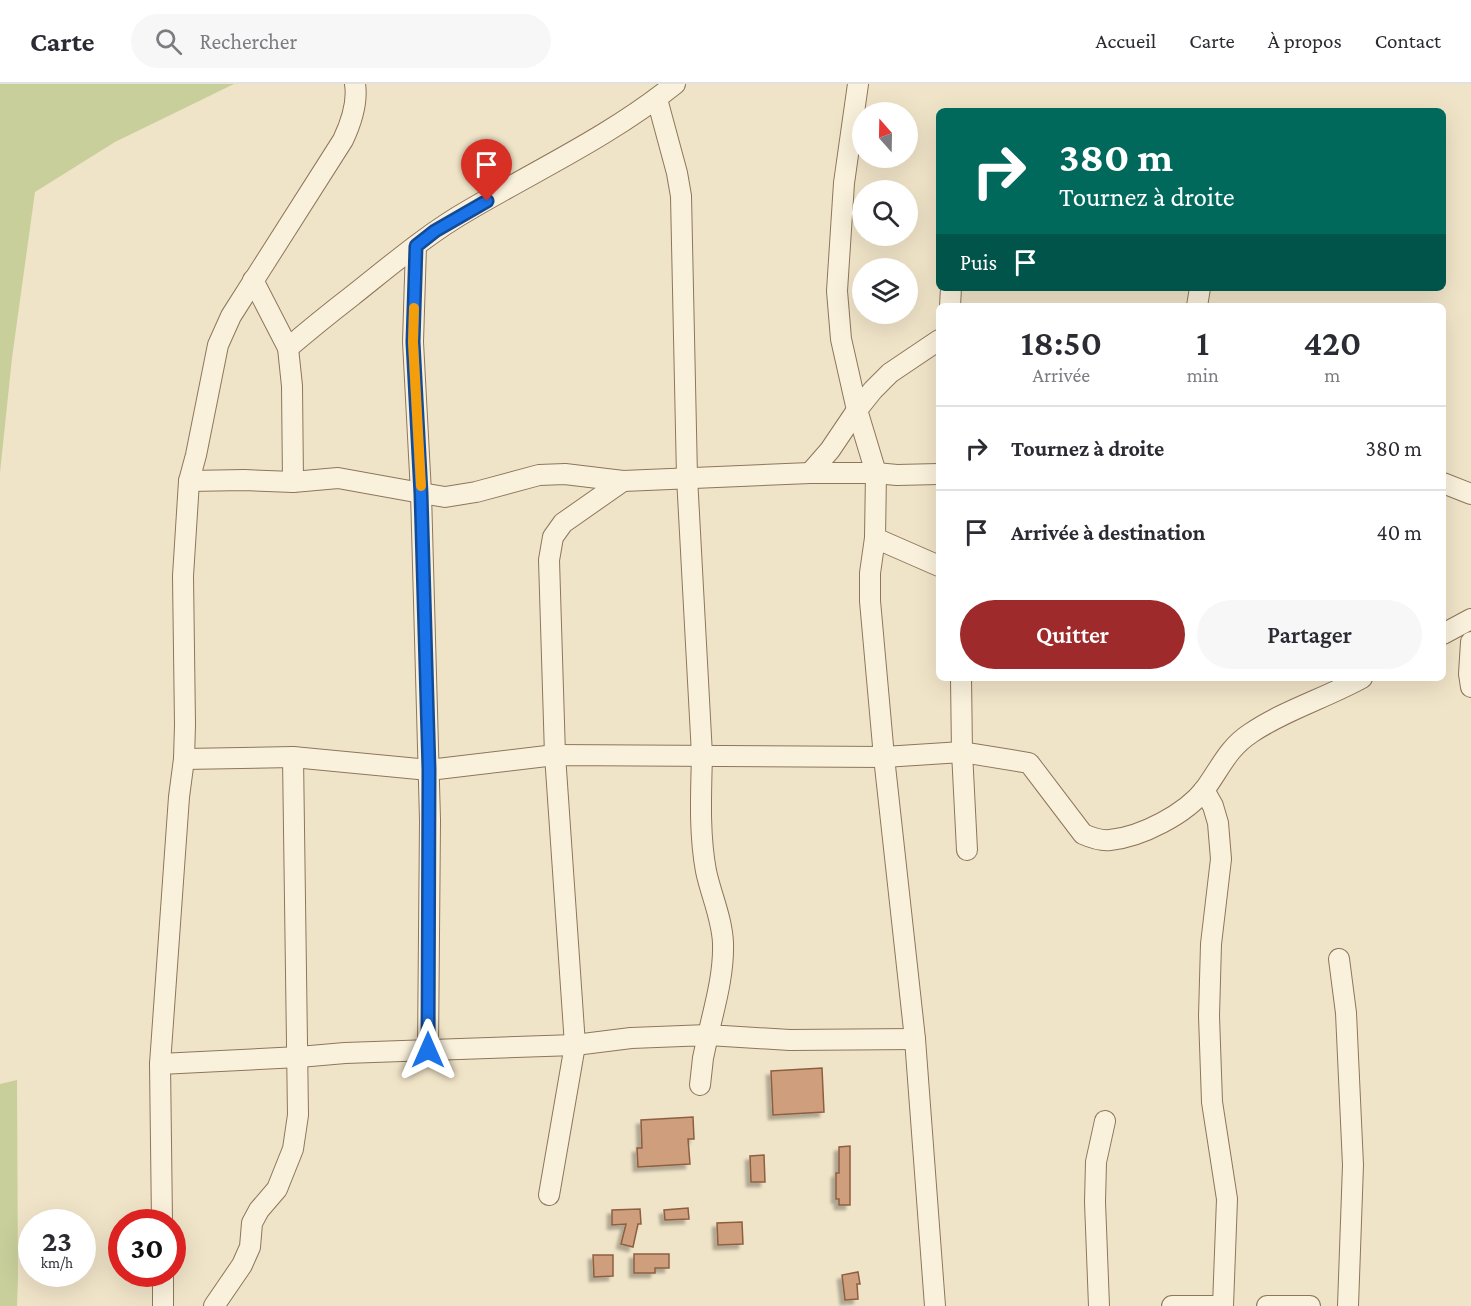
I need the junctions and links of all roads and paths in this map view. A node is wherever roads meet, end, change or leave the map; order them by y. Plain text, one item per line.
1 (355, 84) edge
2 (675, 84) edge
3 (858, 84) edge
4 (657, 99) junction
5 (416, 246) junction
6 (253, 280) junction
7 (936, 342) edge
8 (288, 348) junction
9 (857, 410) junction
10 (810, 472) junction
11 (876, 473) junction
12 (936, 474) edge
13 (687, 477) junction
14 (189, 481) junction
15 (623, 481) junction
16 (293, 482) junction
17 (1446, 484) edge
18 (421, 494) junction
19 (1471, 494) edge
20 (875, 538) junction
21 (936, 565) edge
22 (1471, 619) edge
23 (1446, 632) edge
24 (1471, 642) edge
25 (961, 681) edge
26 (1352, 681) edge
27 (1471, 687) edge
28 (962, 752) junction
29 (555, 755) junction
30 (702, 755) junction
31 (293, 757) junction
32 (884, 757) junction
33 (184, 759) junction
34 (429, 770) junction
35 (1204, 790) junction
36 (967, 850) dead end
37 (1339, 959) dead end
38 (708, 1035) junction
39 (915, 1039) junction
40 (575, 1045) junction
41 (428, 1050) junction
42 (299, 1057) junction
43 (160, 1064) junction
44 (700, 1085) dead end
45 (1105, 1121) dead end
46 (549, 1195) dead end
47 (162, 1209) edge
48 (163, 1287) edge
49 (163, 1306) edge
50 (214, 1306) edge
51 (935, 1306) edge
52 (1099, 1306) edge
53 (1172, 1306) edge
54 (1214, 1306) edge
55 (1223, 1306) edge
56 (1267, 1306) edge
57 (1310, 1306) edge
58 (1348, 1306) edge

1 - 6 street
2 - 4 street
3 - 9 street
4 - 5 street
4 - 13 street
5 - 8 street
5 - 18 street
6 - 8 street
6 - 14 street
7 - 9 street
8 - 16 street
9 - 10 street
9 - 11 street
10 - 11 street
10 - 13 street
11 - 12 street
11 - 20 street
13 - 15 street
13 - 30 street
14 - 16 street
14 - 33 street
15 - 18 street
15 - 29 street
16 - 18 street
17 - 19 street
18 - 34 street
20 - 21 street
20 - 32 street
22 - 23 street
24 - 27 street
25 - 28 street
26 - 35 street
28 - 32 street
28 - 35 street
28 - 36 street
29 - 30 street
29 - 34 street
29 - 40 street
30 - 32 street
30 - 38 street
31 - 33 street
31 - 34 street
31 - 42 street
32 - 39 street
33 - 43 street
34 - 41 street
35 - 55 street
37 - 58 street
38 - 39 street
38 - 40 street
38 - 44 street
39 - 51 street
40 - 41 street
40 - 46 street
41 - 42 street
42 - 43 street
42 - 50 street
43 - 47 street
45 - 52 street
48 - 49 street
53 - 54 street
56 - 57 street

